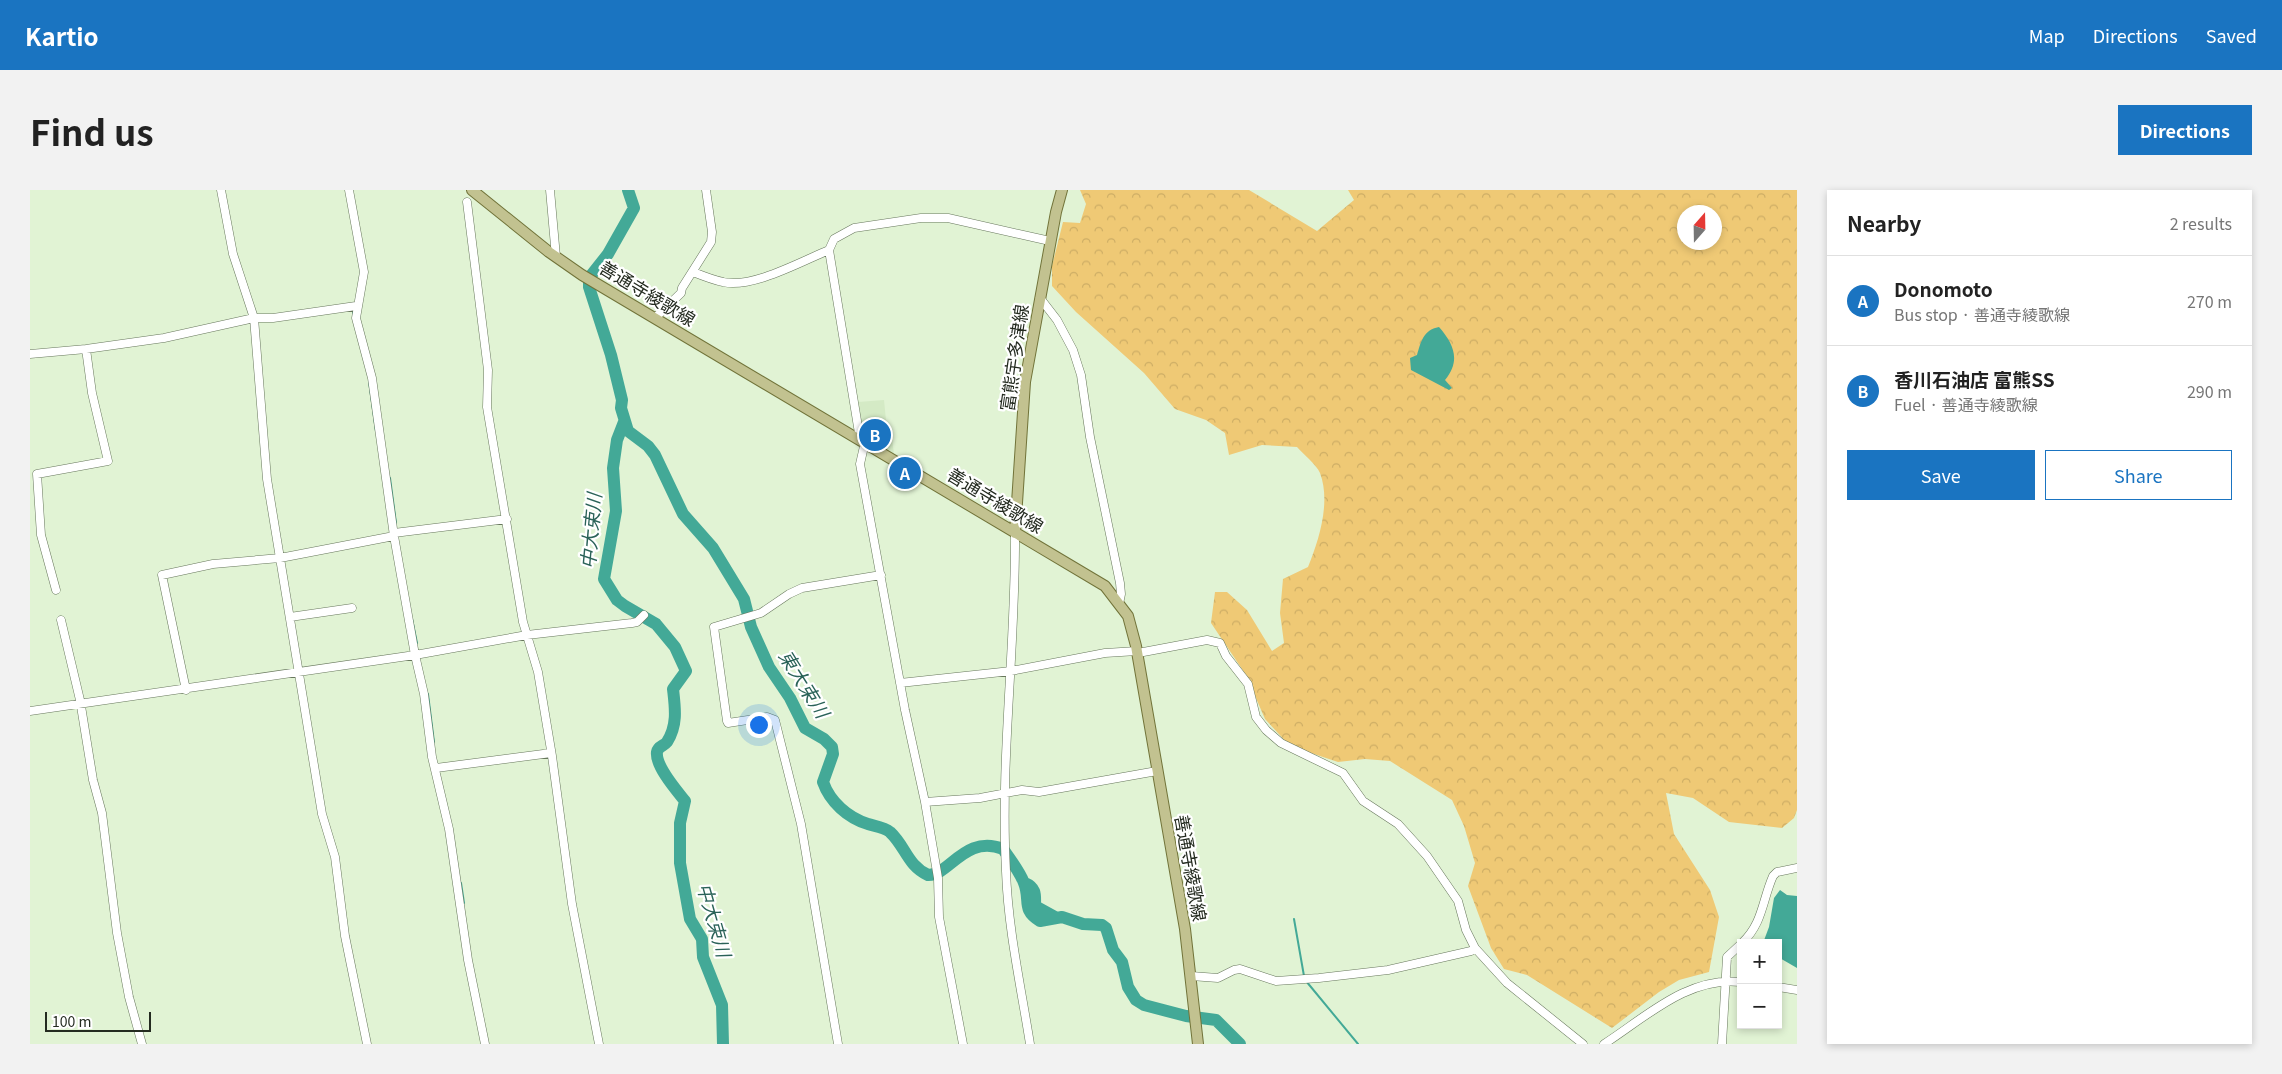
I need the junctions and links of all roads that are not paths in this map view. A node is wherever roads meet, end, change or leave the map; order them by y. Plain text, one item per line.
1 (221, 190) edge
2 (349, 190) edge
3 (472, 190) edge
4 (550, 190) edge
5 (706, 190) edge
6 (1062, 190) edge
7 (467, 202) dead end
8 (1050, 241) junction
9 (829, 250) junction
10 (556, 257) junction
11 (693, 272) junction
12 (1040, 298) junction
13 (354, 306) junction
14 (254, 318) junction
15 (654, 318) junction
16 (86, 349) junction
17 (30, 354) edge
18 (862, 440) junction
19 (507, 519) junction
20 (1015, 532) junction
21 (396, 534) junction
22 (280, 558) junction
23 (881, 576) junction
24 (56, 590) dead end
25 (1119, 604) junction
26 (352, 608) dead end
27 (643, 616) dead end
28 (290, 617) junction
29 (61, 620) dead end
30 (527, 635) junction
31 (1137, 652) junction
32 (417, 654) junction
33 (1011, 671) junction
34 (298, 672) junction
35 (900, 683) junction
36 (186, 690) junction
37 (80, 703) junction
38 (30, 711) edge
39 (551, 753) junction
40 (437, 768) junction
41 (1157, 771) junction
42 (1005, 792) junction
43 (925, 802) junction
44 (1797, 868) edge
45 (1745, 939) edge
46 (1737, 947) edge
47 (1475, 948) junction
48 (1191, 976) junction
49 (1725, 981) junction
50 (1737, 982) edge
51 (1782, 988) edge
52 (1797, 990) edge
53 (142, 1044) edge
54 (368, 1044) edge
55 (485, 1044) edge
56 (599, 1044) edge
57 (838, 1044) edge
58 (963, 1044) edge
59 (1030, 1044) edge
60 (1198, 1044) edge
61 (1584, 1044) edge
62 (1604, 1044) edge
63 (1722, 1044) edge

1 - 14 street
2 - 13 street
3 - 10 main road, 善通寺綾歌線
4 - 10 street
5 - 11 street
6 - 8 main road, 富熊宇多津線
7 - 19 street
8 - 9 street
8 - 12 main road, 富熊宇多津線
9 - 11 street
9 - 18 street
10 - 15 main road, 善通寺綾歌線
11 - 15 street
12 - 20 main road, 富熊宇多津線
12 - 25 street
13 - 14 street
13 - 21 street
14 - 16 street
14 - 22 street
15 - 18 main road, 善通寺綾歌線
16 - 17 street
16 - 24 street
18 - 20 main road, 善通寺綾歌線
18 - 23 street
19 - 21 street
19 - 30 street
20 - 25 main road, 善通寺綾歌線
20 - 33 street
21 - 22 street
21 - 32 street
22 - 28 street
22 - 36 street
23 - 35 street
23 - 57 street
25 - 31 main road, 善通寺綾歌線
26 - 28 street
27 - 30 street
28 - 34 street
29 - 37 street
30 - 32 street
30 - 39 street
31 - 33 street
31 - 41 main road, 善通寺綾歌線
31 - 47 street
32 - 34 street
32 - 40 street
33 - 35 street
33 - 42 street
34 - 36 street
34 - 54 street
35 - 43 street
36 - 37 street
37 - 38 street
37 - 53 street
39 - 40 street
39 - 56 street
40 - 55 street
41 - 42 street
41 - 48 main road, 善通寺綾歌線
42 - 43 street
42 - 59 street
43 - 58 street
44 - 45 street
46 - 49 street
47 - 48 street
47 - 61 street
48 - 60 main road, 善通寺綾歌線
49 - 50 street
49 - 62 street
49 - 63 street
51 - 52 street

